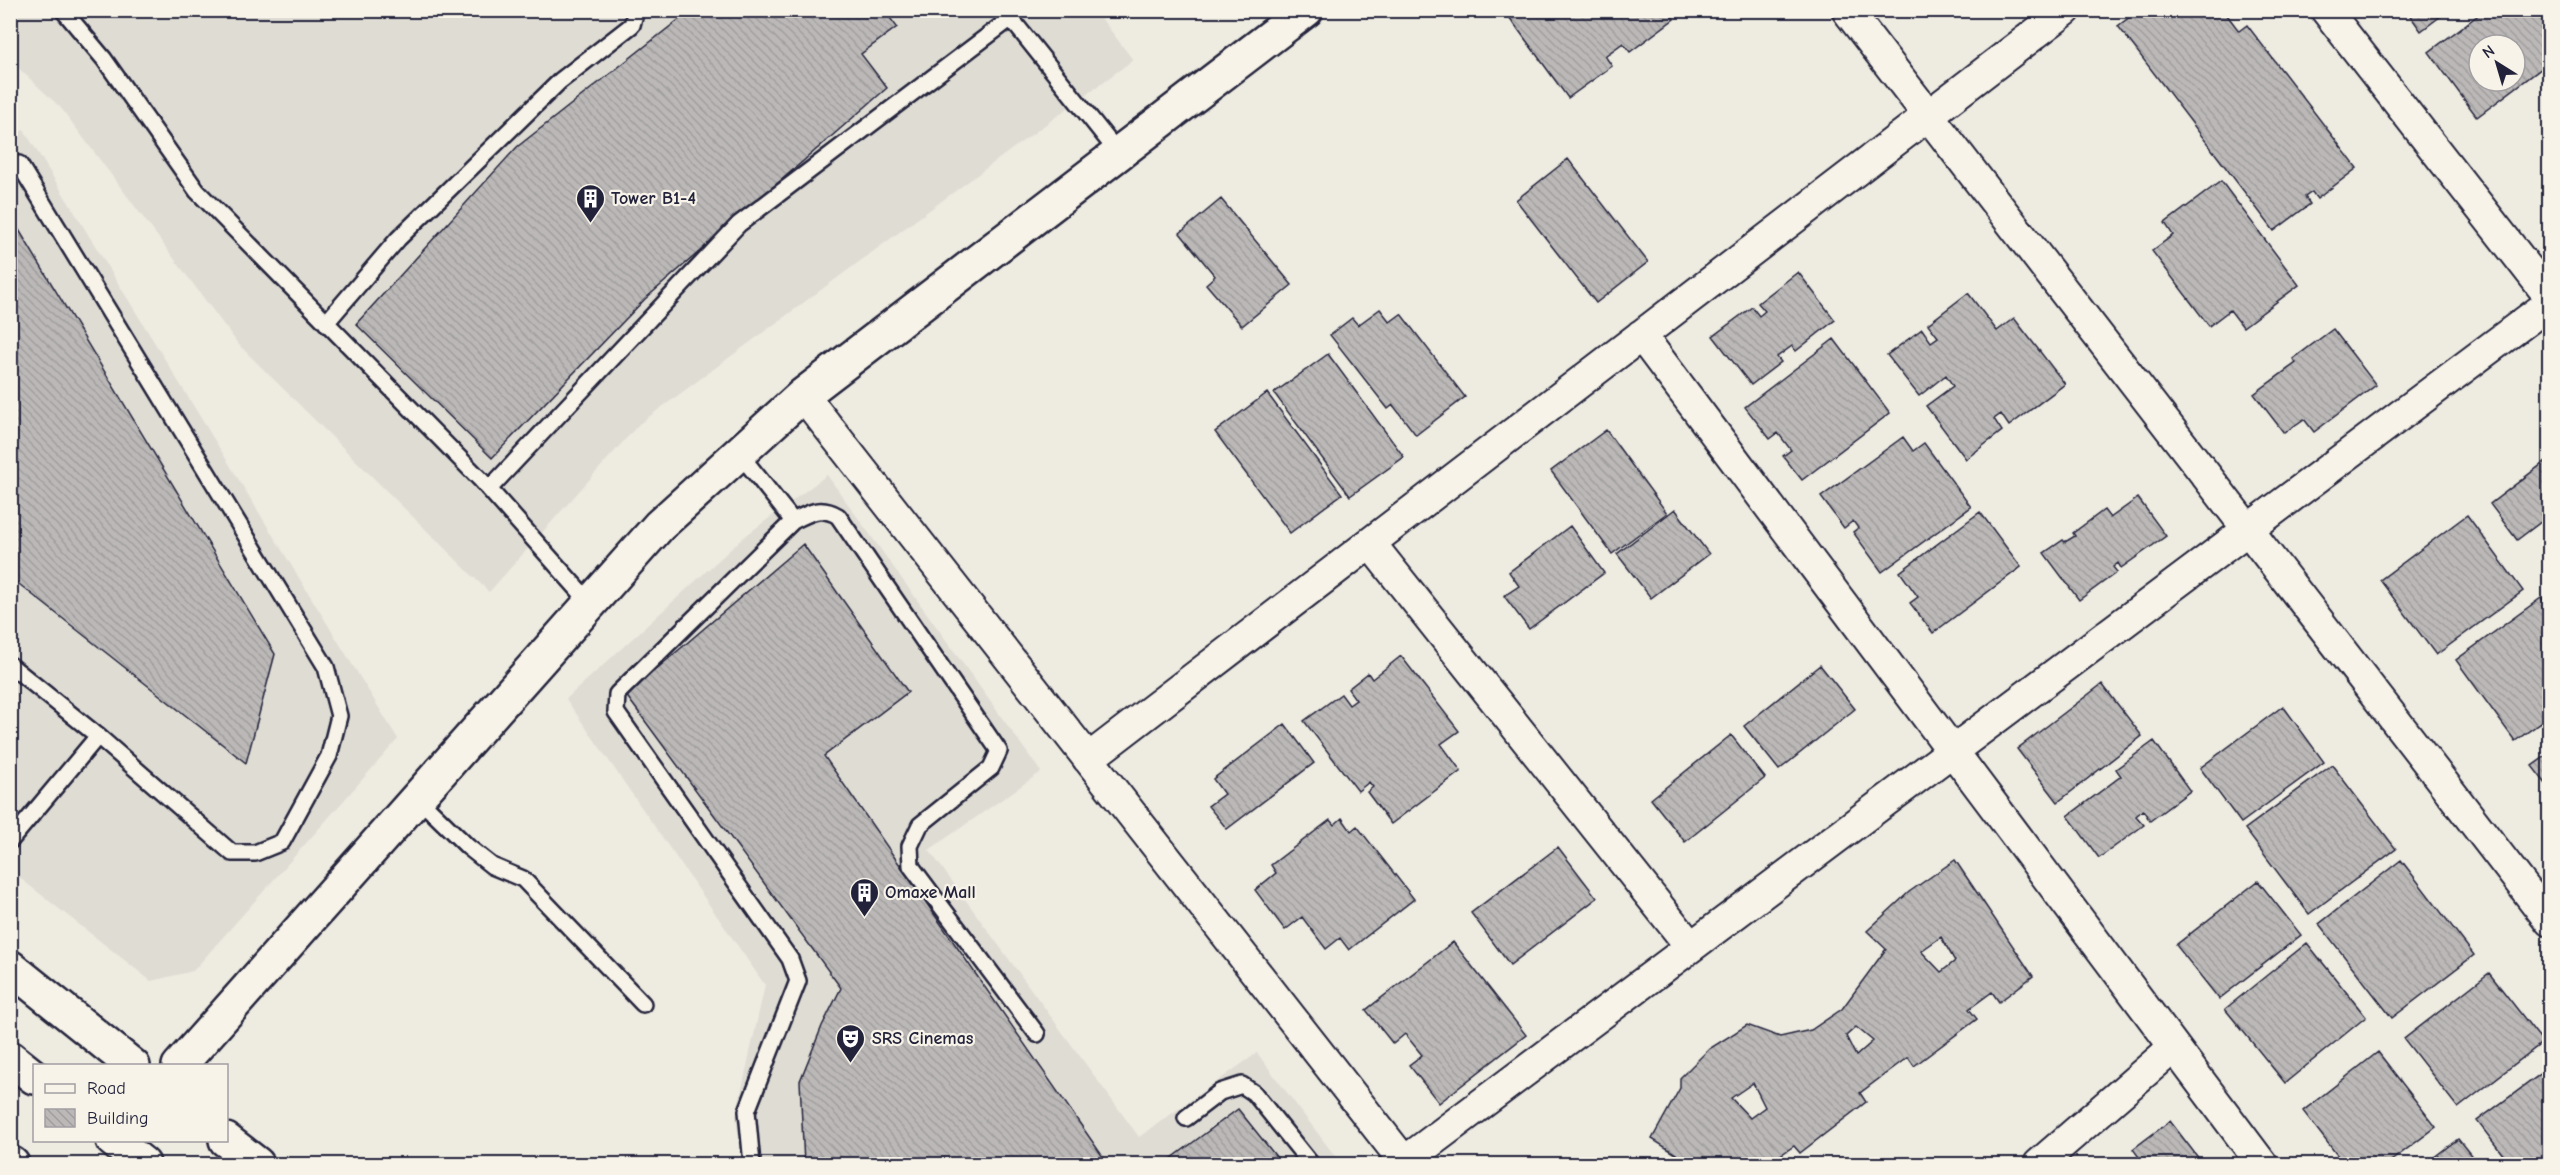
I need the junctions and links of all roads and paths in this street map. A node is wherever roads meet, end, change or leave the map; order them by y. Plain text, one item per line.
1 (63, 10) edge
2 (636, 10) edge
3 (1306, 10) edge
4 (1847, 10) edge
5 (2066, 10) edge
6 (2326, 10) edge
7 (1007, 15) edge
8 (1928, 116) junction
9 (1119, 154) junction
10 (10, 168) edge
11 (2550, 297) edge
12 (2550, 303) edge
13 (326, 323) junction
14 (1641, 335) junction
15 (803, 395) junction
16 (739, 453) junction
17 (489, 489) junction
18 (793, 521) junction
19 (2248, 530) junction
20 (1370, 543) junction
21 (591, 604) junction
22 (10, 665) edge
23 (98, 736) junction
24 (1953, 751) junction
25 (1088, 759) junction
26 (418, 798) junction
27 (10, 841) edge
28 (2550, 921) edge
29 (1692, 947) junction
30 (10, 967) edge
31 (643, 1004) dead end
32 (1036, 1034) dead end
33 (2174, 1047) junction
34 (10, 1058) edge
35 (132, 1064) edge
36 (180, 1064) edge
37 (33, 1076) edge
38 (1186, 1119) dead end
39 (116, 1142) edge
40 (228, 1142) edge
41 (1405, 1163) edge
42 (143, 1164) edge
43 (257, 1164) edge
44 (752, 1164) edge
45 (1311, 1164) edge
46 (2039, 1164) edge
47 (2262, 1164) edge

1 - 13 lane
2 - 13 lane
3 - 9 main road
4 - 8 street
5 - 8 street
6 - 11 street
7 - 9 lane
7 - 17 lane
8 - 14 street
8 - 19 street
9 - 15 main road
10 - 23 lane
12 - 19 street
13 - 17 lane
14 - 20 street
14 - 24 street
15 - 16 main road
15 - 25 street
16 - 18 lane
16 - 21 main road
17 - 21 lane
18 - 32 lane
18 - 44 lane
19 - 24 street
19 - 28 street
20 - 25 street
20 - 29 street
21 - 26 main road
22 - 23 lane
23 - 27 lane
24 - 29 street
24 - 33 street
25 - 41 street
26 - 31 lane
26 - 36 main road
29 - 41 street
30 - 35 main road
33 - 46 street
33 - 47 street
34 - 37 main road
38 - 45 lane
39 - 42 main road
40 - 43 main road

